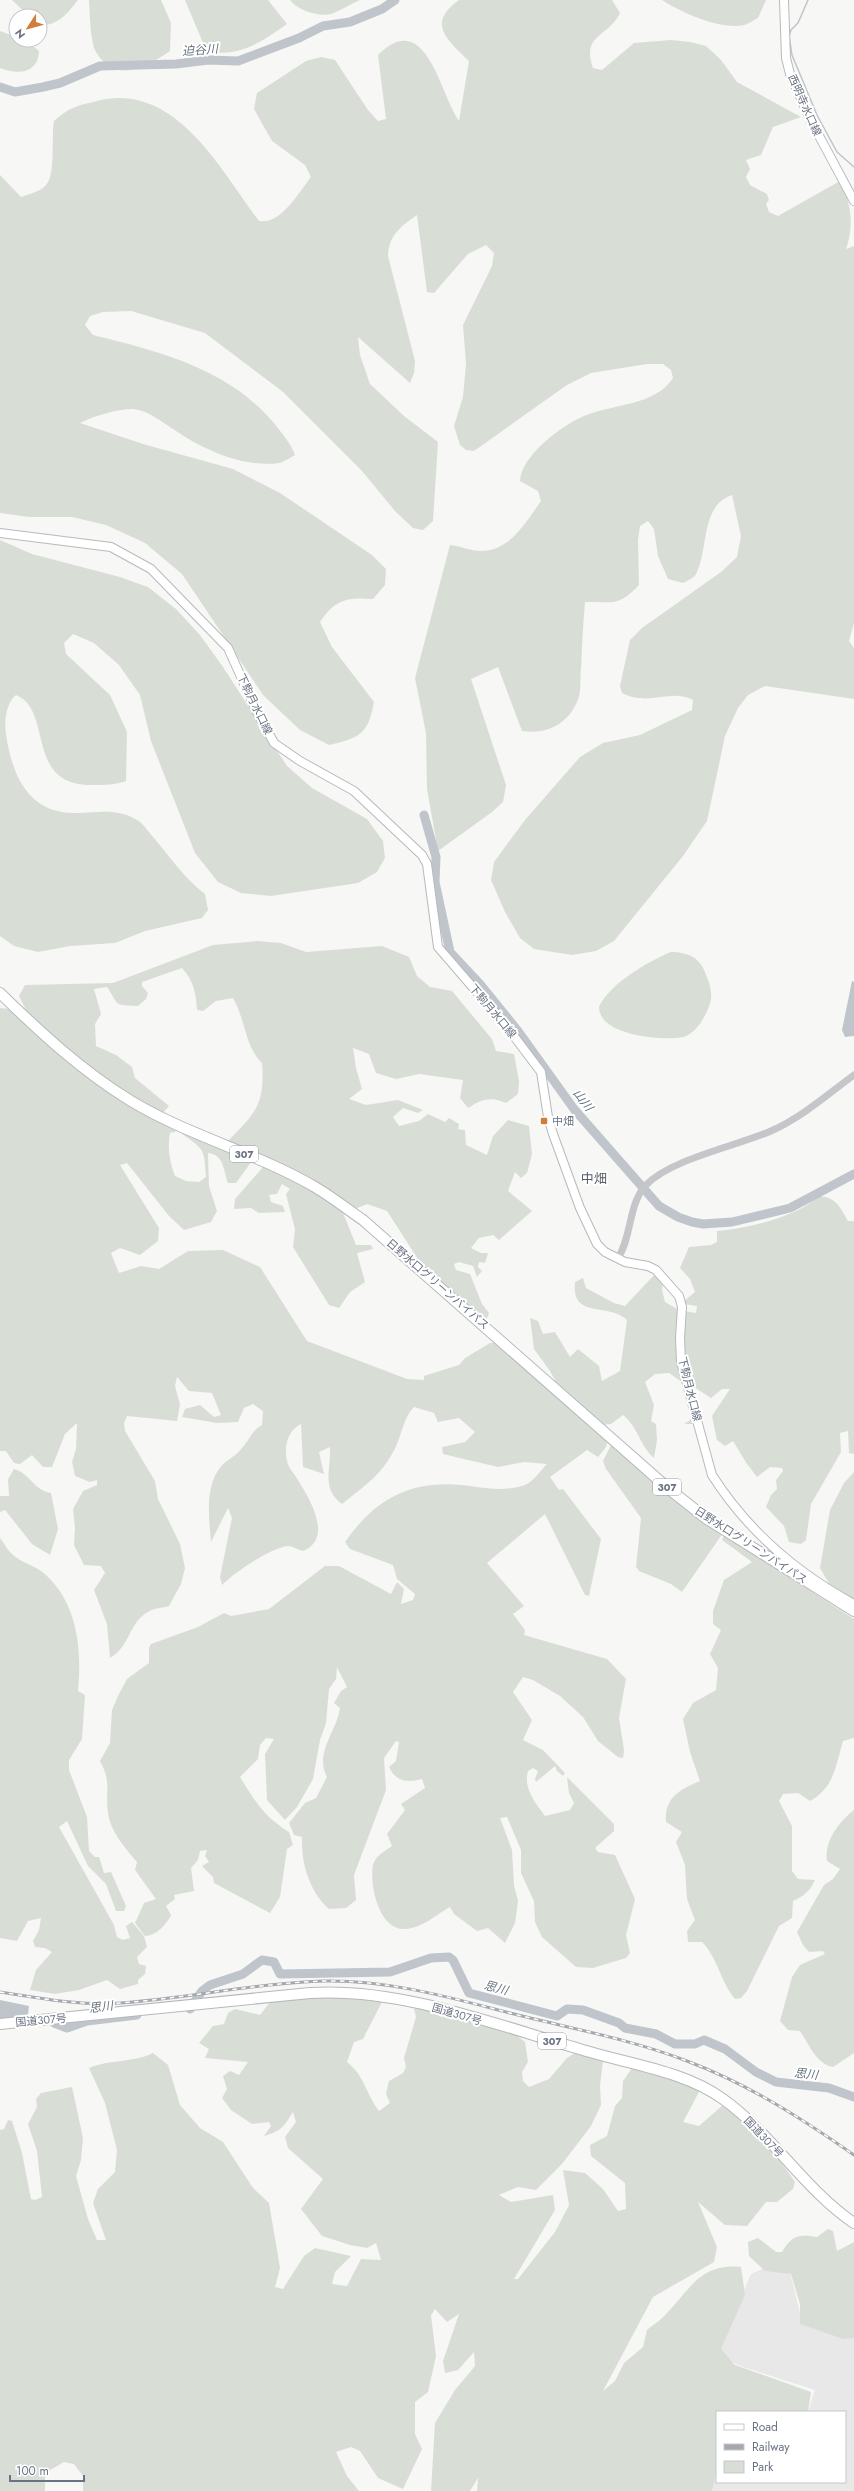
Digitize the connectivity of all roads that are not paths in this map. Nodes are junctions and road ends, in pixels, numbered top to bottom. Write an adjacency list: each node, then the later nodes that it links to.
1 (784, 0): 2 (main road, 西明寺水口線)
2 (854, 201)
3 (0, 533): 6 (main road, 下駒月水口線)
4 (0, 993): 8 (highway, 日野水口グリーンバイパス / 307)
5 (854, 1075): 6 (street)
6 (618, 1258): 7 (main road, 下駒月水口線)
7 (854, 1604)
8 (854, 1611)
9 (0, 2024): 10 (highway, 国道307号 / 307)
10 (854, 2224)

